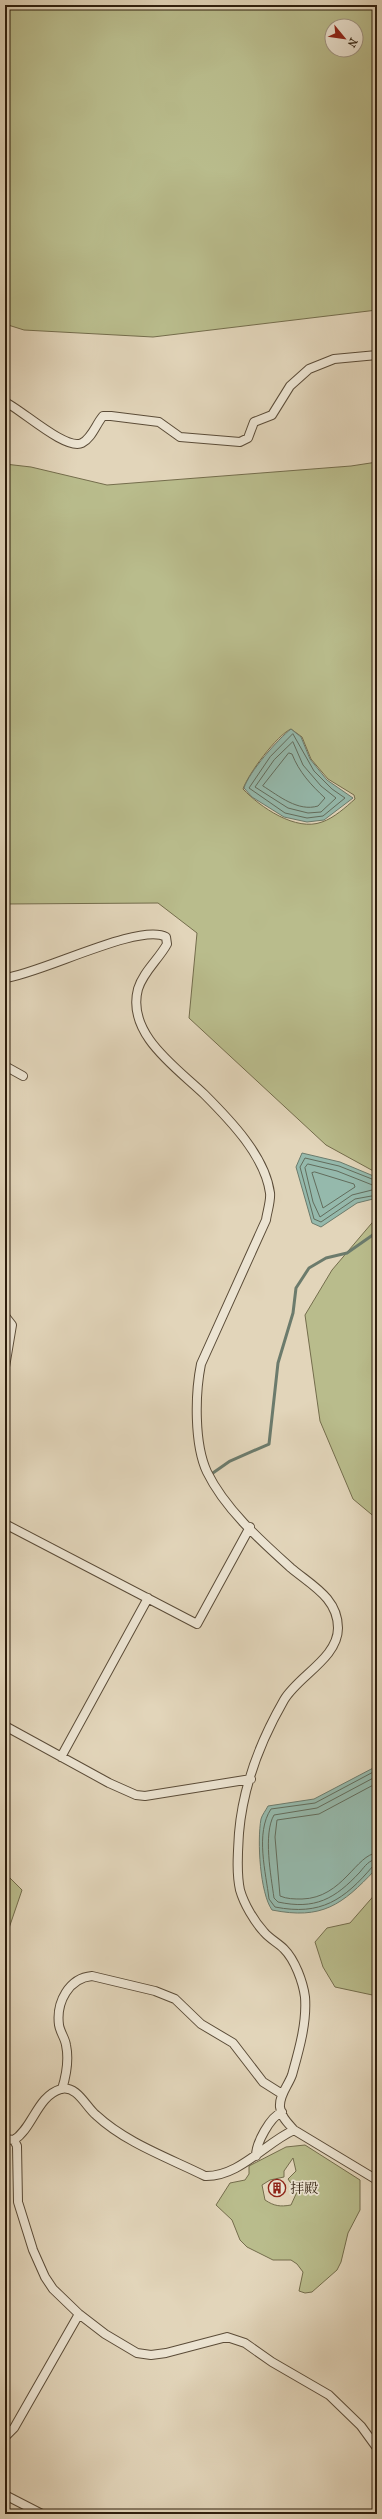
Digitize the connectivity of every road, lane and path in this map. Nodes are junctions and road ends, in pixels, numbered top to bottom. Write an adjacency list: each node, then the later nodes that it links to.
1 (377, 355): 2 (street)
2 (5, 402)
3 (5, 978): 9 (street)
4 (5, 1066): 5 (street)
5 (24, 1076)
6 (5, 1316): 7 (street)
7 (5, 1367)
8 (5, 1524): 10 (street)
9 (250, 1527): 10 (street); 13 (street)
10 (148, 1598): 12 (street)
11 (5, 1726): 12 (street)
12 (61, 1757): 13 (street)
13 (251, 1779): 15 (street)
14 (62, 2089): 15 (street); 19 (street); 20 (street)
15 (282, 2094): 16 (street)
16 (282, 2112): 17 (street); 20 (street)
17 (294, 2130): 20 (street); 21 (street)
18 (5, 2139): 19 (street)
19 (14, 2140): 22 (street)
20 (256, 2156)
21 (377, 2180)
22 (79, 2314): 23 (street); 24 (street)
23 (5, 2437)
24 (377, 2448)
25 (5, 2495): 26 (street)
26 (42, 2514)

